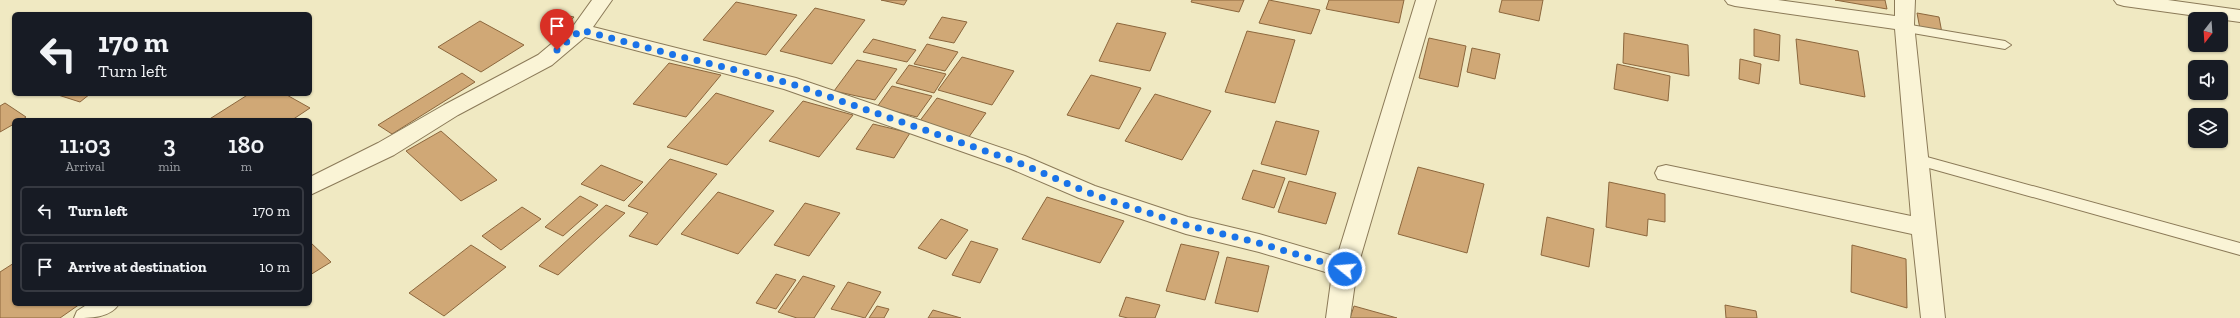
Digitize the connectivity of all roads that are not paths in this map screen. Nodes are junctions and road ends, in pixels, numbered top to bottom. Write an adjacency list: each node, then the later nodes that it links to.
1 (602, 0): 8 (street)
2 (1426, 0): 15 (street)
3 (1735, 0): 7 (street)
4 (1905, 0): 7 (street)
5 (2124, 0): 6 (street)
6 (2240, 16)
7 (1904, 26): 9 (lane); 10 (street)
8 (581, 30): 12 (street); 15 (street)
9 (2005, 45)
10 (1916, 159): 13 (street); 14 (lane)
11 (1666, 173): 13 (street)
12 (312, 186)
13 (1922, 227): 19 (street)
14 (2240, 249)
15 (1345, 269): 18 (street)
16 (104, 306): 17 (street)
17 (86, 318)
18 (1338, 318)
19 (1933, 318)

